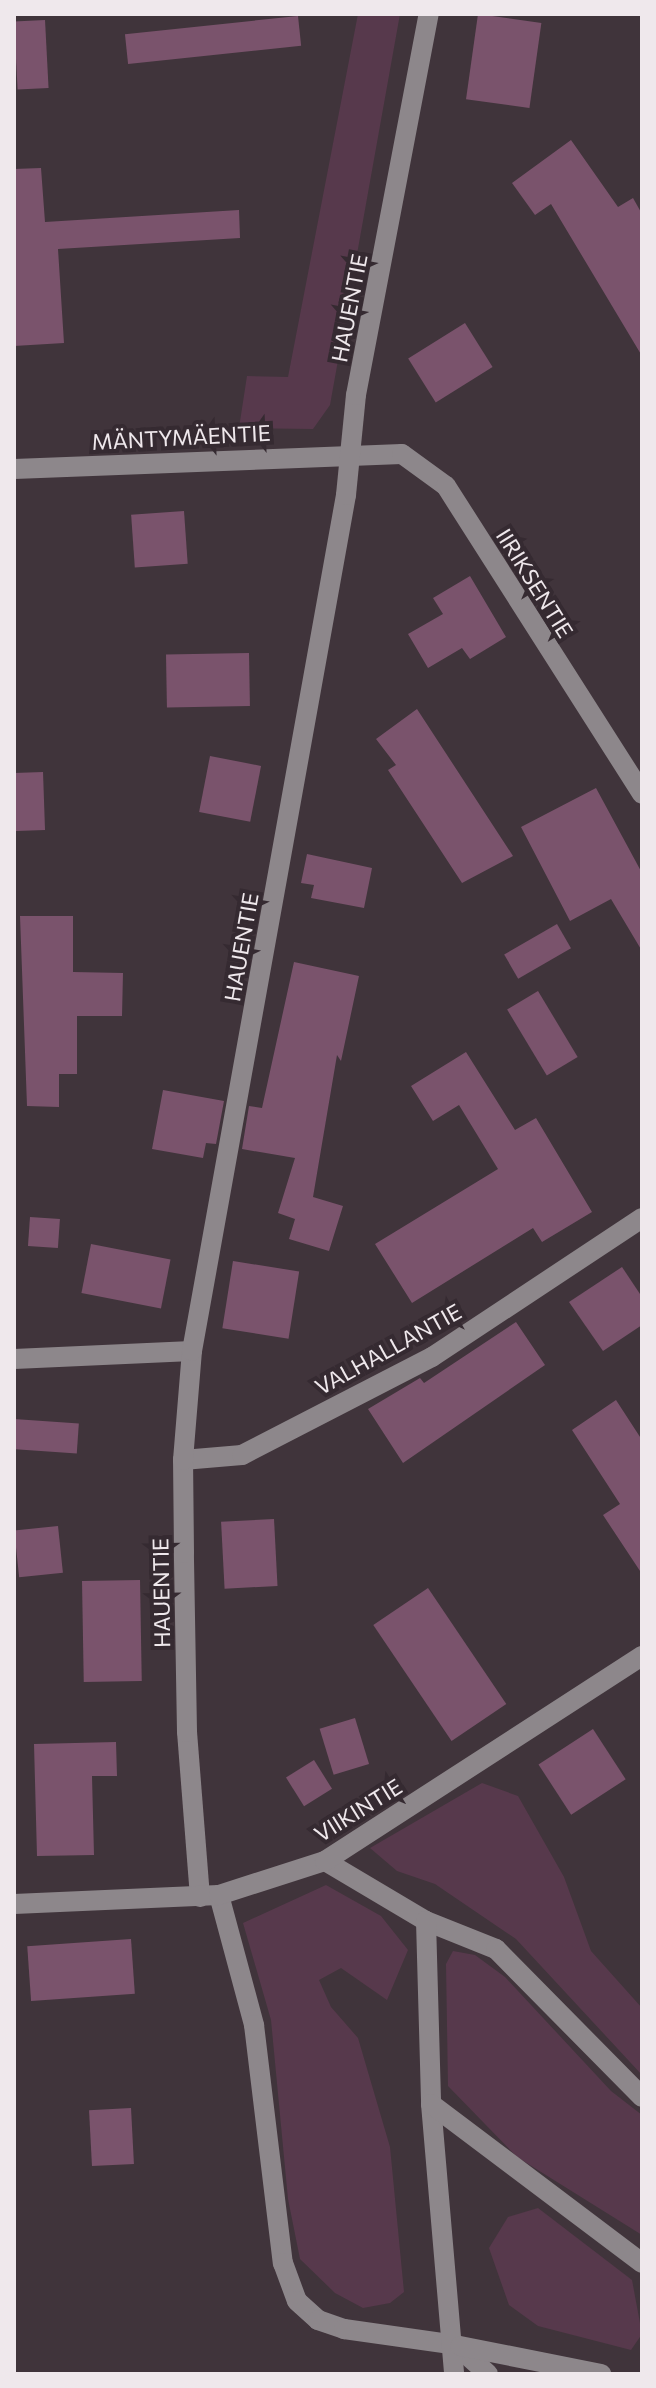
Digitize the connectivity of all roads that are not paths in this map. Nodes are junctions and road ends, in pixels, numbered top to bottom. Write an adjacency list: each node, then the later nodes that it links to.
1 (429, 14): 2 (street, HAUENTIE)
2 (350, 454): 3 (street, MÄNTYMÄENTIE); 4 (street, IIRIKSENTIE); 6 (street, HAUENTIE)
3 (14, 469)
4 (642, 794)
5 (642, 1218): 8 (street, VALHALLANTIE)
6 (192, 1351): 7 (street); 8 (street, HAUENTIE)
7 (14, 1359)
8 (183, 1460): 11 (street, HAUENTIE)
9 (642, 1656): 10 (street, VIIKINTIE)
10 (325, 1861): 11 (street, VIIKINTIE); 13 (street)
11 (210, 1896): 12 (street, VIIKINTIE); 17 (street, HAUENTIE)
12 (14, 1904)
13 (426, 1921): 14 (street); 15 (street)
14 (642, 2097)
15 (431, 2104): 16 (street); 17 (street)
16 (642, 2263)
17 (456, 2345): 18 (street); 19 (street); 20 (street, HAUENTIE)
18 (454, 2374)
19 (488, 2374)
20 (601, 2374)

